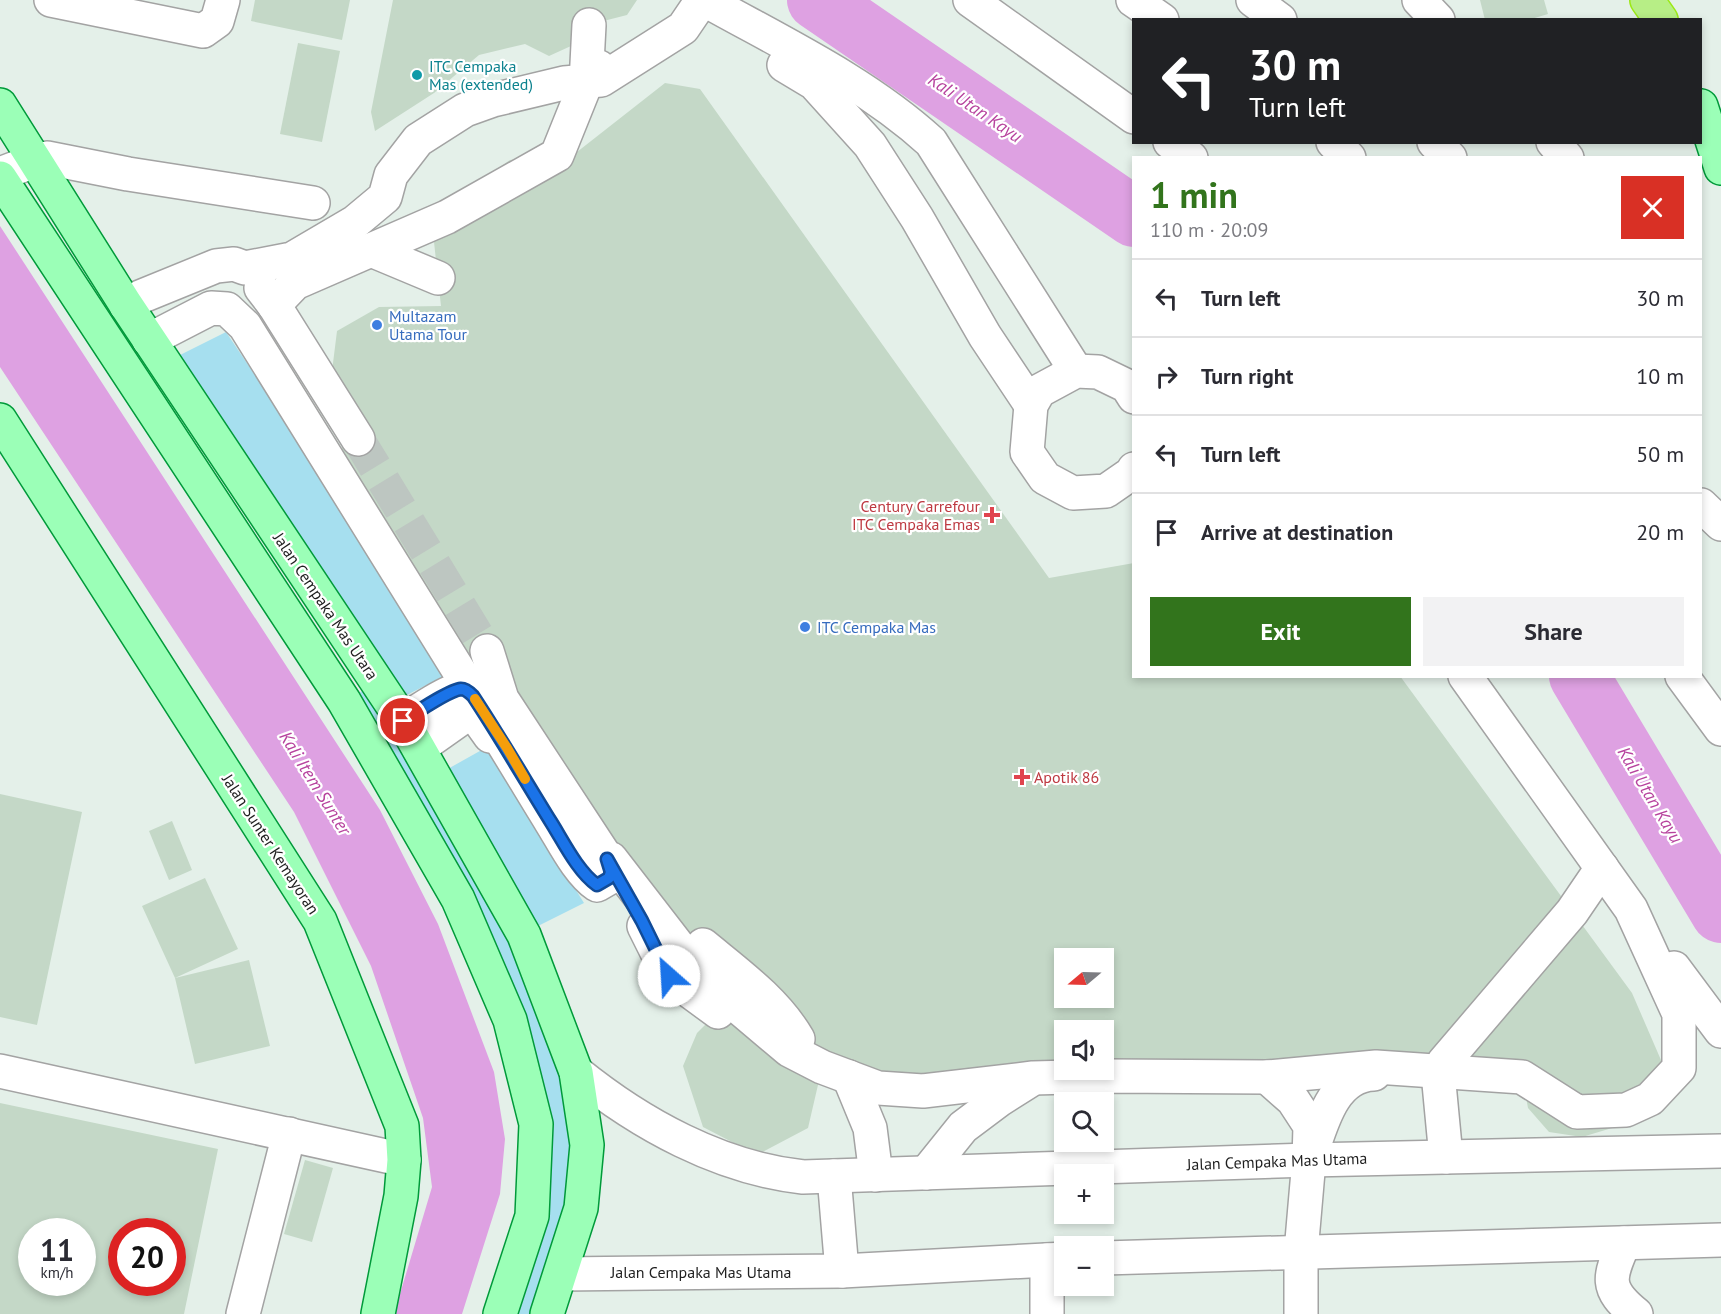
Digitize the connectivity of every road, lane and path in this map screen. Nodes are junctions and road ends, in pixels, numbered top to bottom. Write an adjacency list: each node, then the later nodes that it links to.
1 (51, 0): 2 (street)
2 (223, 0)
3 (969, 0): 20 (street)
4 (1133, 0): 10 (street)
5 (1253, 0): 11 (street)
6 (1419, 0): 12 (street)
7 (1647, 0): 13 (highway)
8 (1668, 0): 14 (main road)
9 (699, 6): 16 (street); 17 (street)
10 (1159, 18)
11 (1277, 18)
12 (1436, 18)
13 (1660, 18)
14 (1673, 18)
15 (589, 25): 17 (street)
16 (819, 75): 39 (street); 41 (street)
17 (586, 82): 30 (street); 32 (street)
18 (0, 105): 27 (main road, Jalan Cempaka Mas Utara)
19 (1702, 109): 28 (main road)
20 (1132, 116)
21 (1173, 144): 24 (street)
22 (1436, 144): 25 (street)
23 (1555, 144): 26 (street)
24 (1188, 156)
25 (1448, 156)
26 (1565, 156)
27 (34, 161): 29 (street); 31 (street); 36 (main road, Jalan Cempaka Mas Utara)
28 (1721, 168)
29 (0, 176): 82 (main road)
30 (385, 196): 32 (street); 34 (street)
31 (313, 202)
32 (417, 231): 33 (street)
33 (371, 250): 35 (street); 37 (street)
34 (245, 268): 36 (street); 37 (street)
35 (438, 278)
36 (126, 305): 38 (main road, Jalan Cempaka Mas Utara)
37 (274, 305): 43 (street)
38 (149, 340): 43 (street); 52 (main road, Jalan Cempaka Mas Utara)
39 (1076, 371): 40 (street); 41 (street)
40 (1127, 379)
41 (1030, 405): 44 (street)
42 (0, 421): 67 (main road, Jalan Sunter Kemayoran)
43 (322, 451): 50 (street)
44 (1132, 473)
45 (1702, 506): 46 (street)
46 (1721, 524)
47 (487, 651): 50 (street)
48 (1466, 678): 54 (street)
49 (1683, 678): 51 (street)
50 (502, 699): 53 (street)
51 (1721, 729)
52 (411, 734): 53 (street); 59 (main road, Jalan Cempaka Mas Utara)
53 (607, 859): 56 (street); 61 (street)
54 (1602, 868): 55 (street); 60 (street)
55 (1631, 909): 57 (street); 60 (street)
56 (718, 1012)
57 (1721, 1031)
58 (0, 1071): 64 (street)
59 (576, 1072): 71 (street, Jalan Cempaka Mas Utama); 79 (main road, Jalan Cempaka Mas Utara)
60 (1438, 1072): 62 (street); 66 (street); 68 (street)
61 (849, 1077): 63 (street); 70 (street)
62 (1267, 1077): 63 (street); 68 (street)
63 (1033, 1078): 69 (street)
64 (289, 1134): 67 (street); 80 (street)
65 (1721, 1152): 66 (street, Jalan Cempaka Mas Utama)
66 (1446, 1157): 68 (street, Jalan Cempaka Mas Utama)
67 (404, 1160): 81 (main road, Jalan Sunter Kemayoran)
68 (1309, 1160): 69 (street, Jalan Cempaka Mas Utama); 74 (street)
69 (926, 1173): 70 (street, Jalan Cempaka Mas Utama)
70 (876, 1175): 71 (street, Jalan Cempaka Mas Utama)
71 (834, 1176): 77 (street)
72 (1721, 1240): 73 (street)
73 (1624, 1243): 74 (street); 86 (street)
74 (1301, 1252): 75 (street); 85 (street)
75 (1114, 1258)
76 (1054, 1260): 77 (street, Jalan Cempaka Mas Utama)
77 (842, 1271): 79 (street, Jalan Cempaka Mas Utama)
78 (1054, 1272): 84 (street)
79 (561, 1274): 83 (main road, Jalan Cempaka Mas Utara)
80 (243, 1314)
81 (378, 1314)
82 (500, 1314)
83 (548, 1314)
84 (1047, 1314)
85 (1301, 1314)
86 (1636, 1314)

